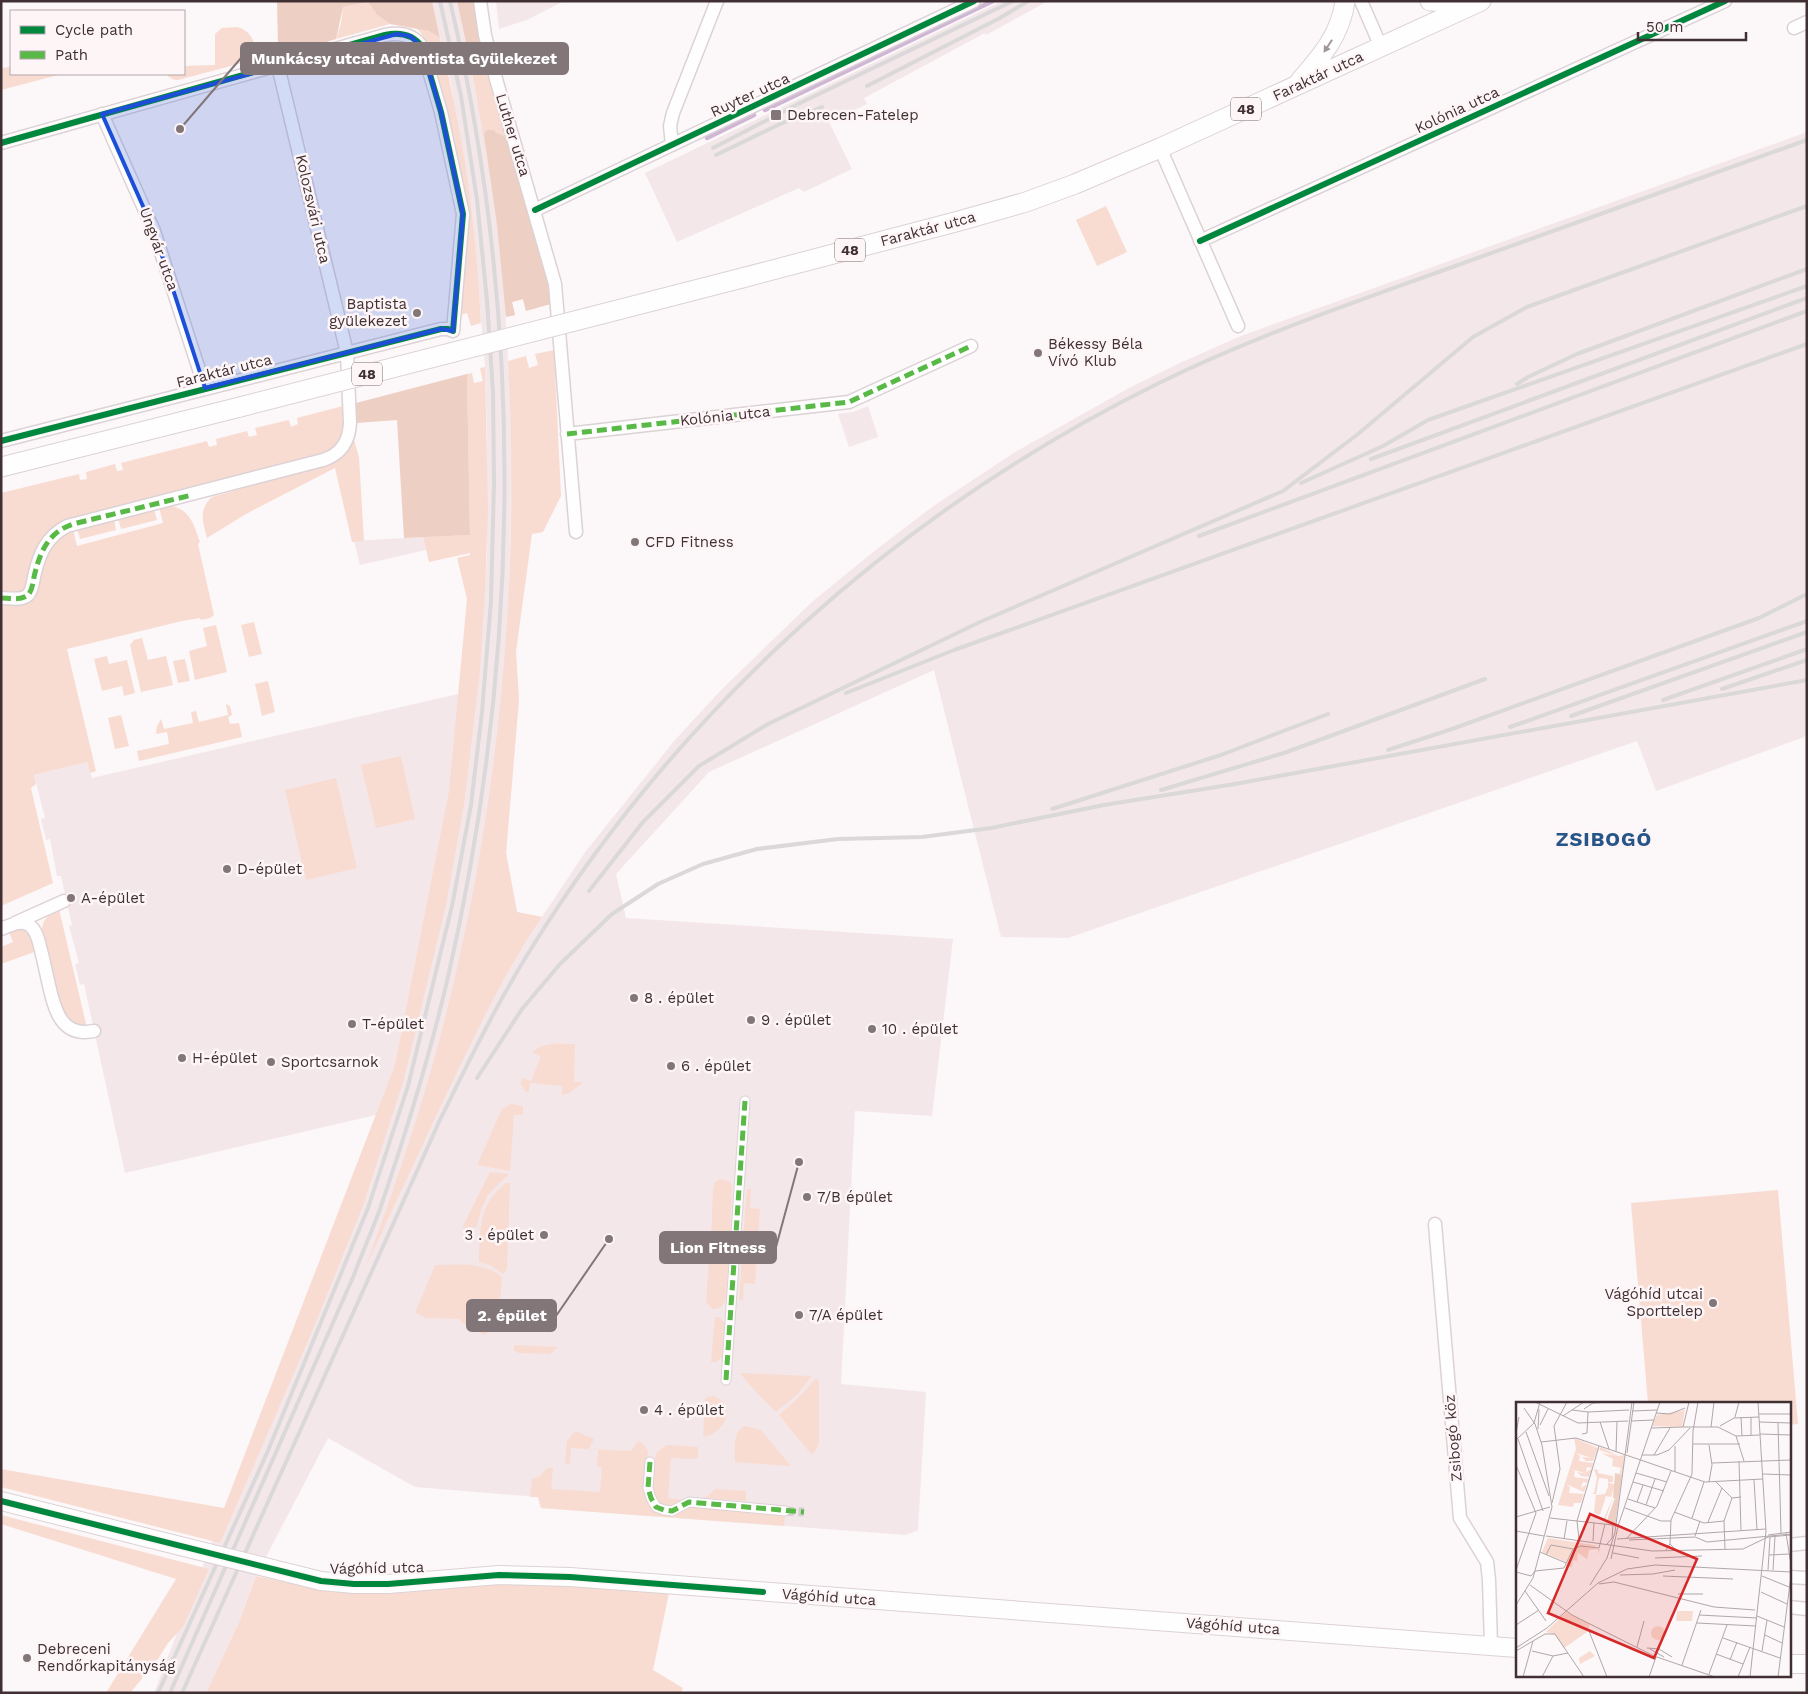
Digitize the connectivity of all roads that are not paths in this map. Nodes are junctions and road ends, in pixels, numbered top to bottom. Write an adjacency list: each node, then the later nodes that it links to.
1 (480, 1): 18 (street, Luther utca)
2 (716, 1): 16 (street)
3 (974, 1): 16 (street, Ruyter utca)
4 (1345, 1): 13 (main road, one-way to 13)
5 (1361, 1): 11 (street)
6 (1430, 1): 8 (main road)
7 (1725, 1): 19 (street, Kolónia utca)
8 (1479, 2): 11 (main road, Faraktár utca / 48)
9 (1807, 22): 10 (street)
10 (1794, 28)
11 (1381, 47): 13 (main road, Faraktár utca / 48)
12 (278, 66): 14 (street); 22 (street, Kolozsvári utca); 22 (street, Faraktár utca)
13 (1295, 86): 17 (main road, Faraktár utca / 48)
14 (102, 114): 15 (street); 23 (street, Ungvár utca)
15 (1, 143)
16 (672, 145): 18 (street, Ruyter utca)
17 (1160, 148): 19 (street); 26 (main road, Faraktár utca / 48, bridge)
18 (535, 210): 24 (street, Luther utca)
19 (1200, 240): 20 (street)
20 (1238, 326)
21 (971, 346): 24 (street, Kolónia utca)
22 (347, 353): 23 (street, Faraktár utca); 28 (street)
23 (205, 388): 25 (street, Faraktár utca)
24 (567, 434): 27 (street)
25 (1, 441)
26 (1, 467)
27 (576, 532)
28 (1, 598)
29 (64, 901): 30 (street)
30 (15, 922): 31 (street); 32 (street)
31 (1, 929)
32 (94, 1031)
33 (745, 1101): 35 (street)
34 (1435, 1224): 45 (street, Zsibogó köz)
35 (726, 1380)
36 (650, 1462): 38 (street)
37 (1, 1501): 45 (main road, Vágóhíd utca, bridge)
38 (786, 1511)
39 (1807, 1543): 40 (street)
40 (1790, 1545)
41 (1790, 1577): 42 (street)
42 (1807, 1578)
43 (1790, 1607): 44 (street)
44 (1807, 1608)
45 (1491, 1646): 46 (main road, Vágóhíd utca)
46 (1516, 1648)
47 (1790, 1664): 48 (main road)
48 (1807, 1664)

